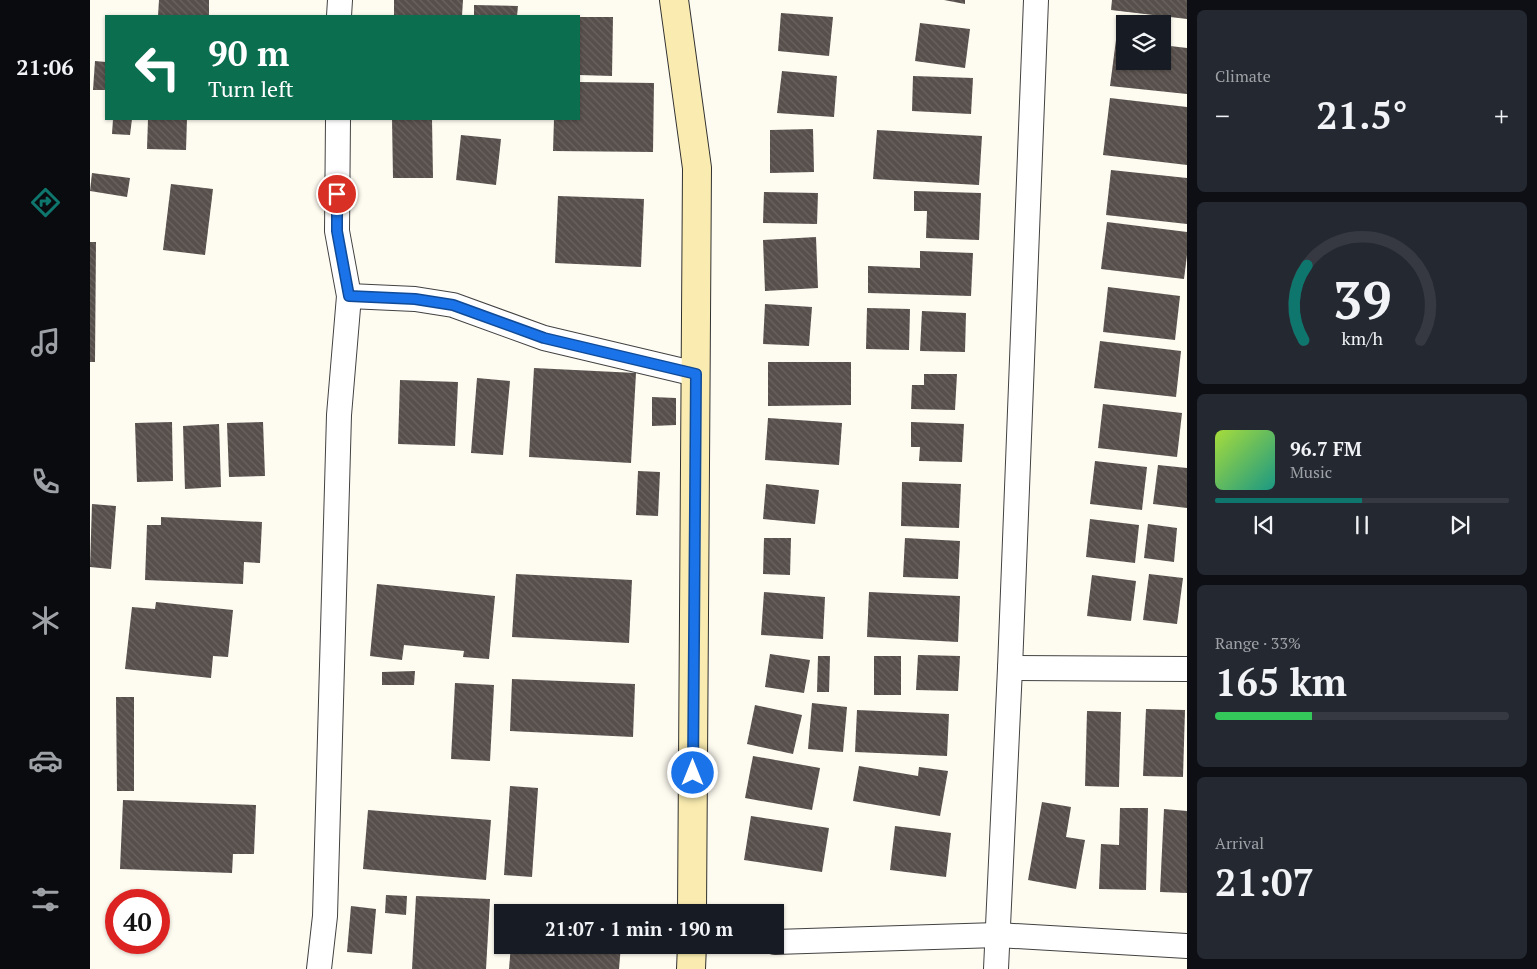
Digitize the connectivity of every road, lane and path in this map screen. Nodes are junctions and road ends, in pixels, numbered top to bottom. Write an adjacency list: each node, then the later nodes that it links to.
1 (340, 0): 4 (street)
2 (674, 0): 7 (street)
3 (1036, 0): 8 (street)
4 (339, 15)
5 (338, 120): 6 (street)
6 (349, 296): 7 (street); 15 (street)
7 (696, 374): 10 (street)
8 (1010, 668): 9 (street); 11 (street)
9 (1187, 669)
10 (692, 904)
11 (997, 935): 12 (street); 13 (street); 17 (street)
12 (784, 942)
13 (1187, 946)
14 (692, 954): 16 (street)
15 (319, 969)
16 (691, 969)
17 (996, 969)

